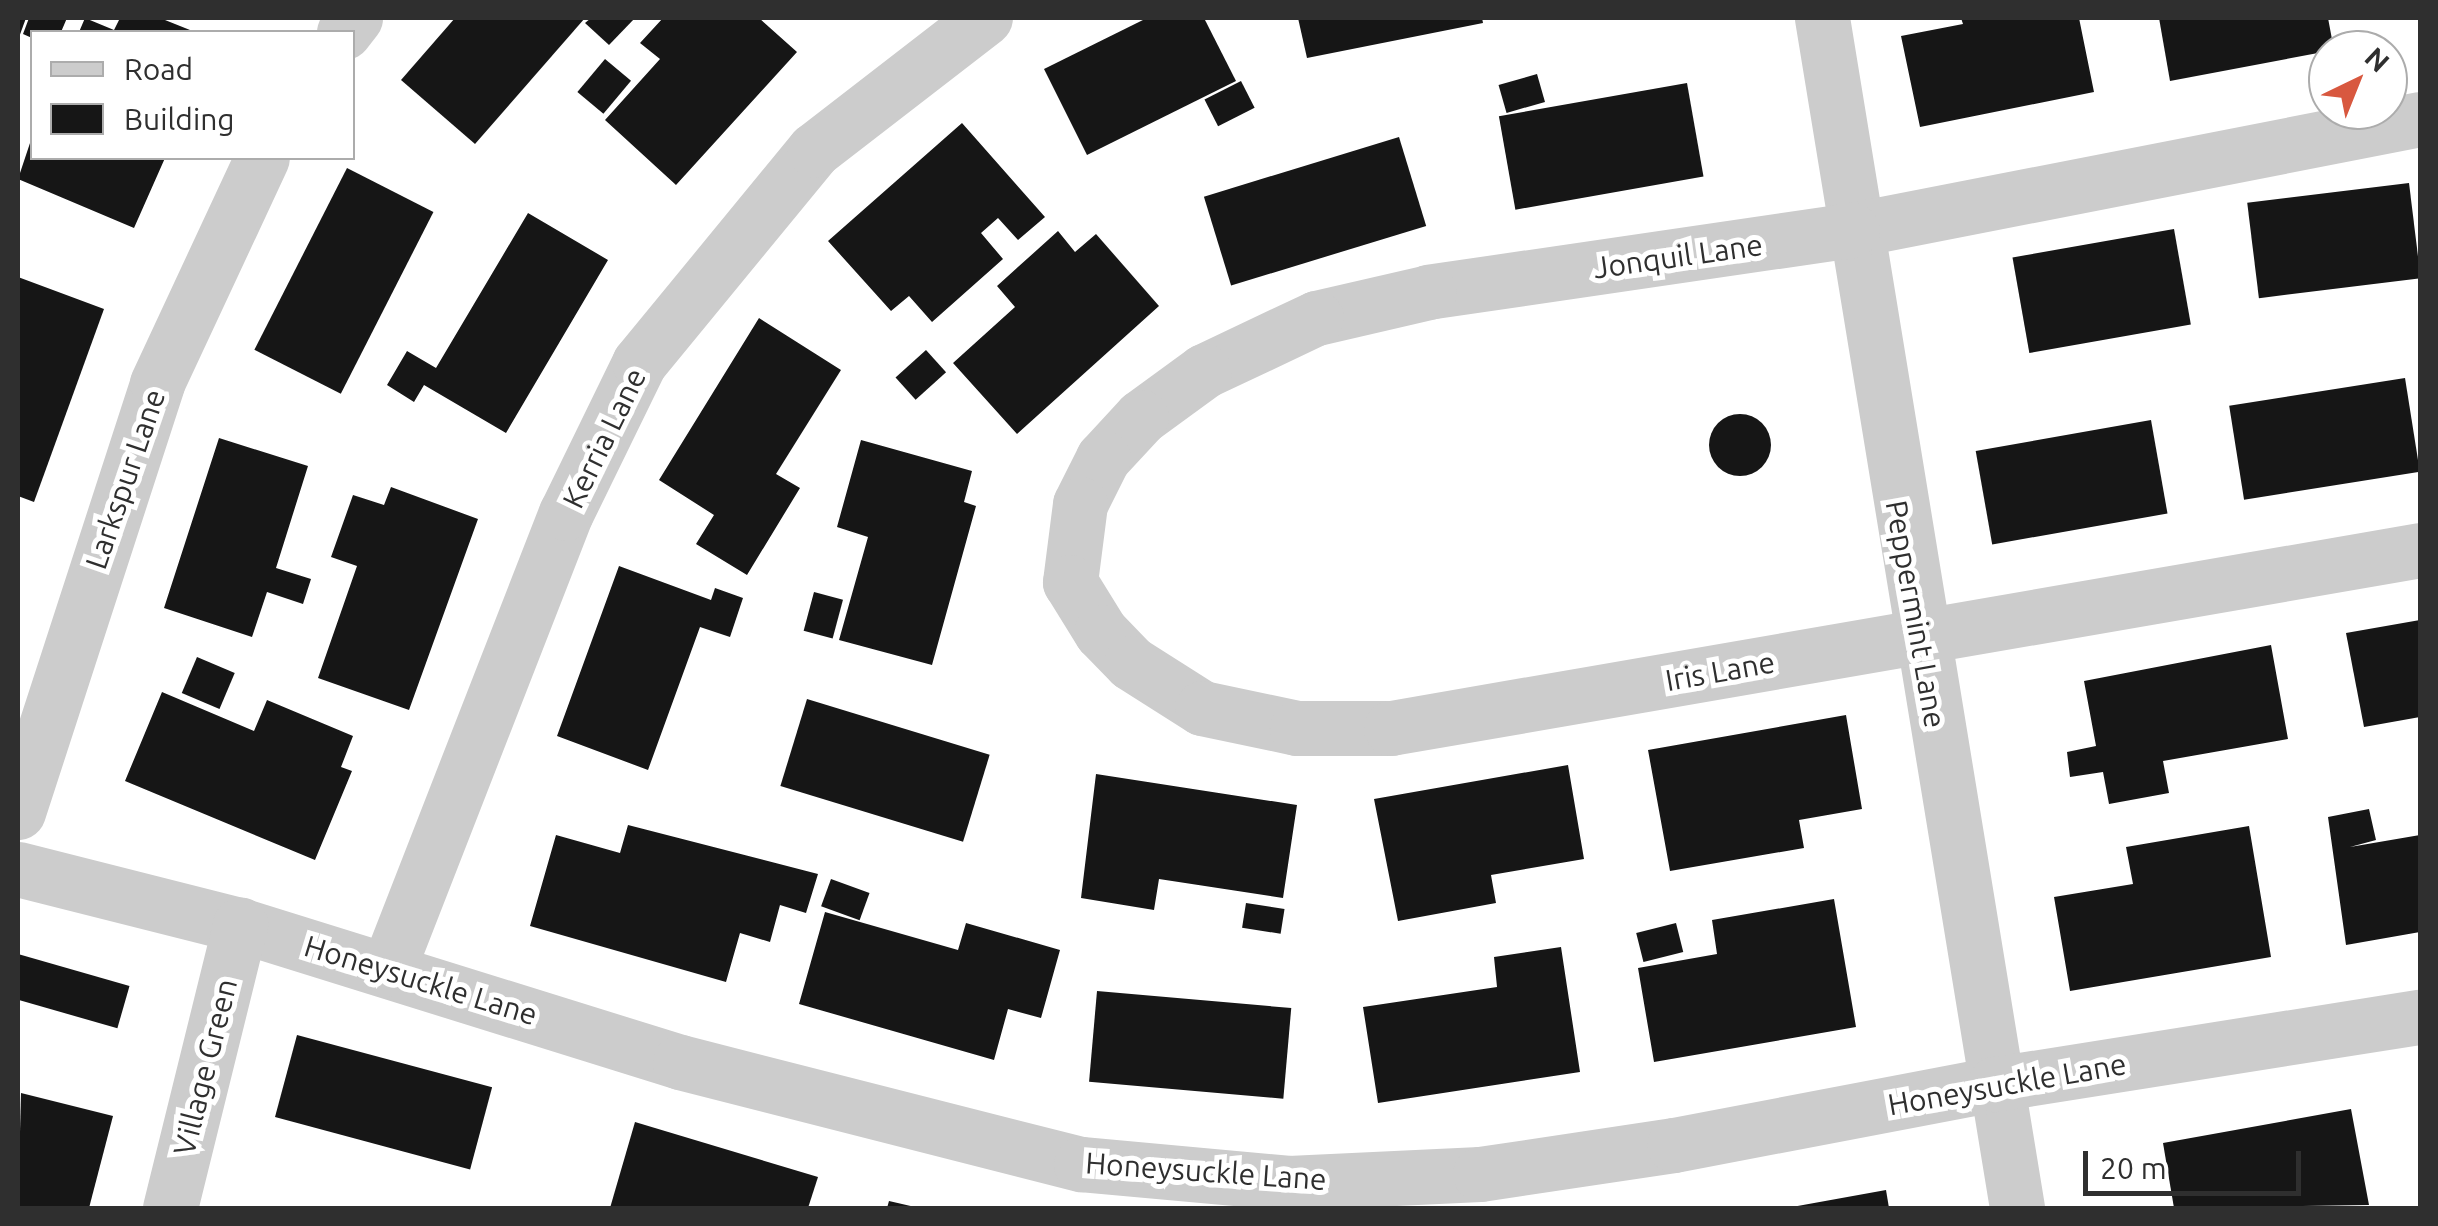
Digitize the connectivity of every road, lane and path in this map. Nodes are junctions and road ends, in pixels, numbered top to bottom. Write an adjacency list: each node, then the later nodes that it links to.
1 (984, 18): 12 (street, Kerria Lane)
2 (1822, 18): 5 (street, Peppermint Lane)
3 (2420, 119): 5 (street, Jonquil Lane)
4 (261, 160): 9 (street, Larkspur Lane)
5 (1852, 230): 7 (street, Jonquil Lane); 8 (street, Peppermint Lane)
6 (2420, 550): 8 (street, Iris Lane)
7 (1070, 582): 8 (street, Iris Lane)
8 (1920, 636): 14 (street, Peppermint Lane)
9 (18, 812)
10 (18, 869): 11 (street, Honeysuckle Lane)
11 (240, 925): 12 (street, Honeysuckle Lane); 15 (street, Village Green)
12 (388, 969): 14 (street, Honeysuckle Lane)
13 (2420, 1017): 14 (street, Honeysuckle Lane)
14 (1995, 1084): 16 (street, Peppermint Lane)
15 (170, 1208)
16 (2017, 1208)

